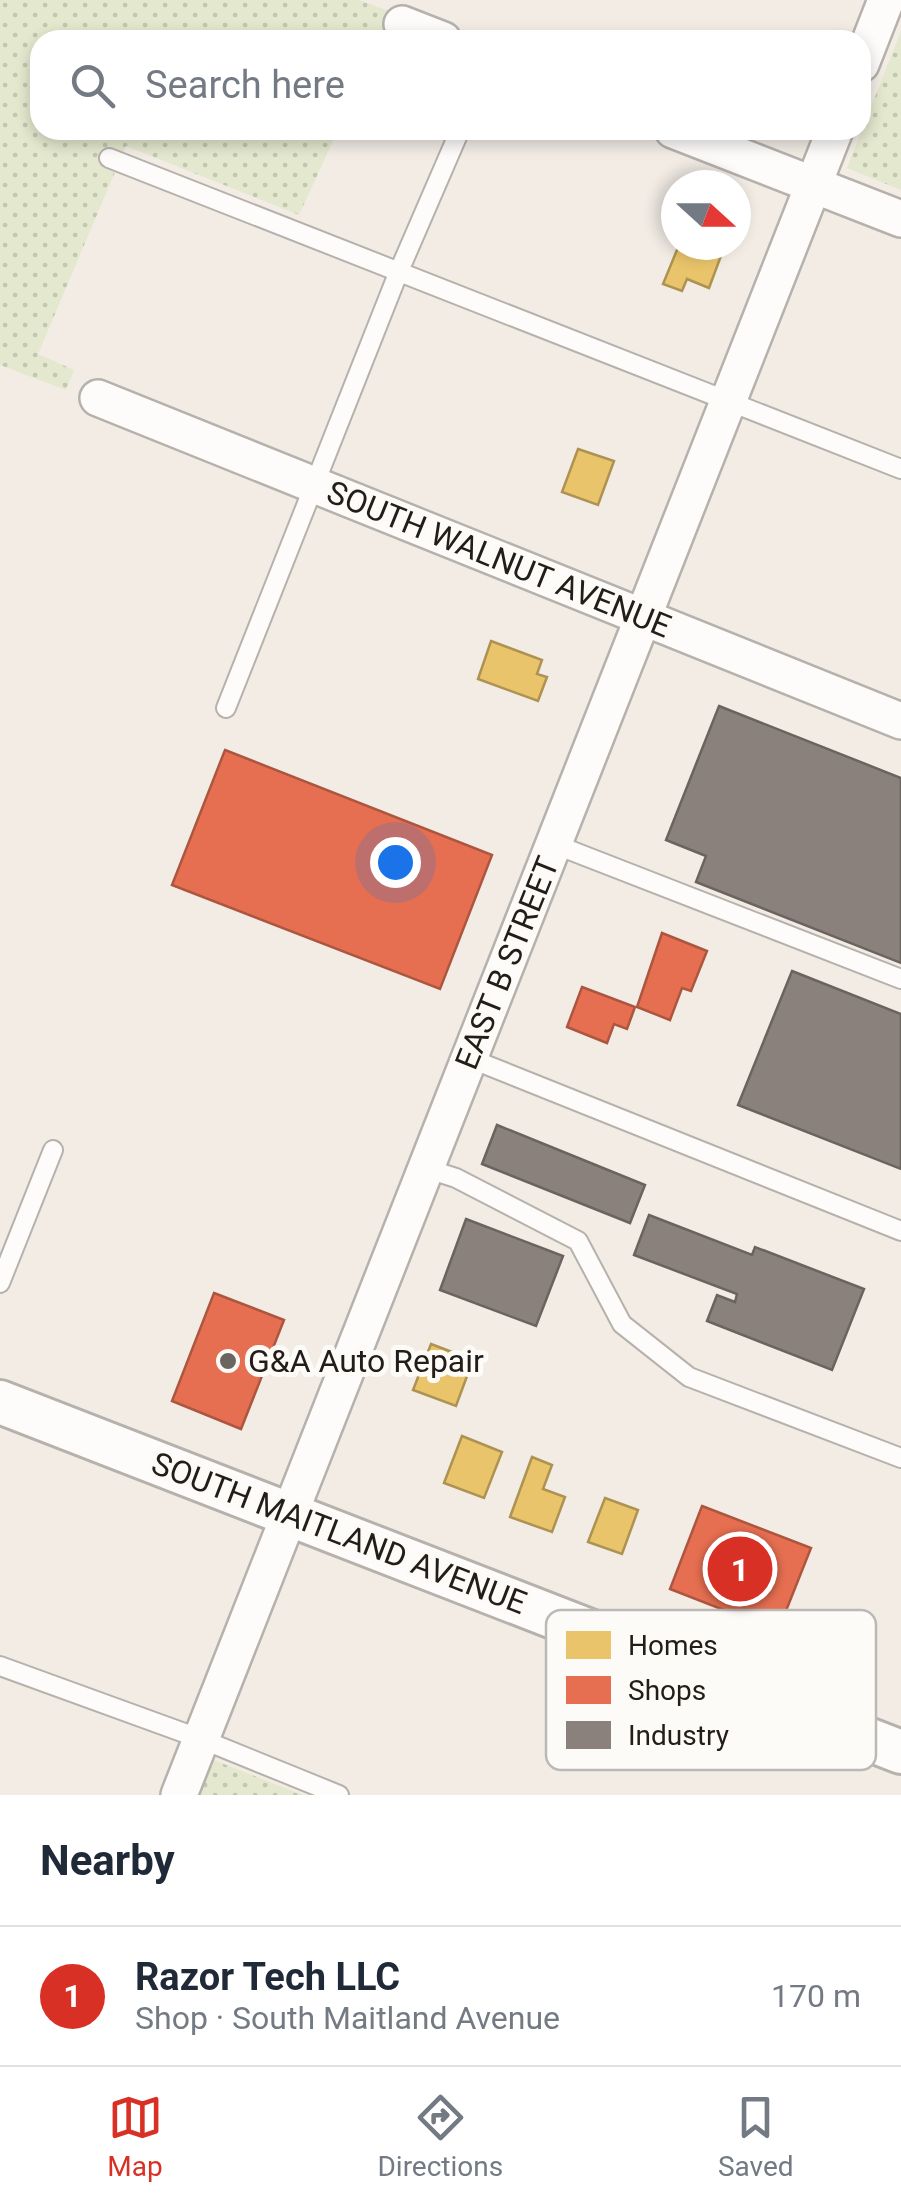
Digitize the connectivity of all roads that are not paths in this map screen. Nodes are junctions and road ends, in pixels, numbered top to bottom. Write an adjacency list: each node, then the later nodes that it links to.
1 (886, 0): 4 (street)
2 (402, 24): 3 (street)
3 (417, 30)
4 (871, 38)
5 (456, 140): 11 (lane)
6 (698, 140): 9 (street)
7 (831, 140): 9 (street, EAST B STREET)
8 (108, 158): 11 (lane)
9 (813, 185): 10 (street); 13 (street, EAST B STREET)
10 (901, 219)
11 (399, 271): 13 (lane); 15 (lane)
12 (98, 398): 15 (street, SOUTH WALNUT AVENUE)
13 (728, 400): 14 (lane); 16 (street, EAST B STREET)
14 (901, 469)
15 (314, 485): 16 (street, SOUTH WALNUT AVENUE); 17 (lane)
16 (643, 617): 18 (street, SOUTH WALNUT AVENUE); 19 (street, EAST B STREET)
17 (226, 708)
18 (901, 721)
19 (554, 844): 20 (lane); 21 (street, EAST B STREET)
20 (901, 979)
21 (469, 1058): 23 (street, EAST B STREET); 24 (lane)
22 (53, 1150): 25 (lane)
23 (425, 1168): 27 (lane); 28 (street, EAST B STREET)
24 (901, 1231)
25 (0, 1283)
26 (0, 1402): 28 (street, SOUTH MAITLAND AVENUE)
27 (901, 1458)
28 (290, 1513): 29 (street, SOUTH MAITLAND AVENUE); 31 (street, EAST B STREET)
29 (546, 1613)
30 (0, 1666): 31 (lane)
31 (200, 1739): 34 (street, EAST B STREET); 35 (lane)
32 (876, 1742): 33 (street, SOUTH MAITLAND AVENUE)
33 (901, 1752)
34 (179, 1795)
35 (340, 1795)

